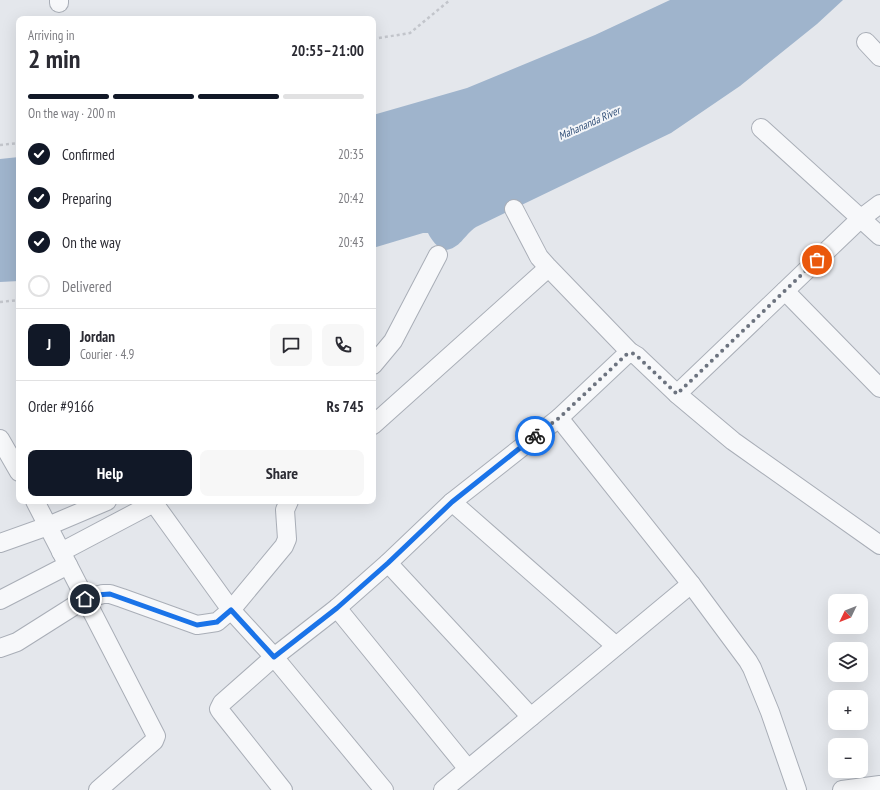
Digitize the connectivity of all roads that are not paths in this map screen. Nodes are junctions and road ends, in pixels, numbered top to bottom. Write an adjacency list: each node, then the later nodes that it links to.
1 (866, 42): 2 (street)
2 (880, 57)
3 (761, 128): 6 (street)
4 (880, 204): 6 (street)
5 (514, 209): 9 (street)
6 (860, 219): 7 (street); 10 (street)
7 (880, 236)
8 (438, 254): 12 (street)
9 (548, 268): 11 (street); 16 (street)
10 (785, 291): 13 (street); 14 (street)
11 (631, 353): 14 (street); 15 (street)
12 (376, 361)
13 (880, 388)
14 (677, 394): 25 (street)
15 (559, 418): 19 (street); 28 (street)
16 (376, 422)
17 (0, 439): 18 (street)
18 (16, 467)
19 (452, 502): 27 (street); 33 (street)
20 (37, 504): 23 (street)
21 (100, 504): 23 (street)
22 (288, 504): 32 (street)
23 (48, 526): 24 (street); 26 (street)
24 (0, 543)
25 (880, 545)
26 (65, 558): 29 (street); 30 (street); 32 (street)
27 (388, 563): 31 (street); 36 (street)
28 (691, 584): 33 (street); 43 (street)
29 (85, 599): 32 (street); 34 (street); 39 (street)
30 (0, 600)
31 (337, 608): 35 (street); 37 (street)
32 (231, 610): 35 (street)
33 (616, 646): 36 (street)
34 (0, 648)
35 (274, 657): 40 (street); 41 (street)
36 (531, 717): 37 (street)
37 (468, 769): 42 (street)
38 (880, 785): 44 (street)
39 (98, 790)
40 (283, 790)
41 (384, 790)
42 (443, 790)
43 (797, 790)
44 (849, 790)

